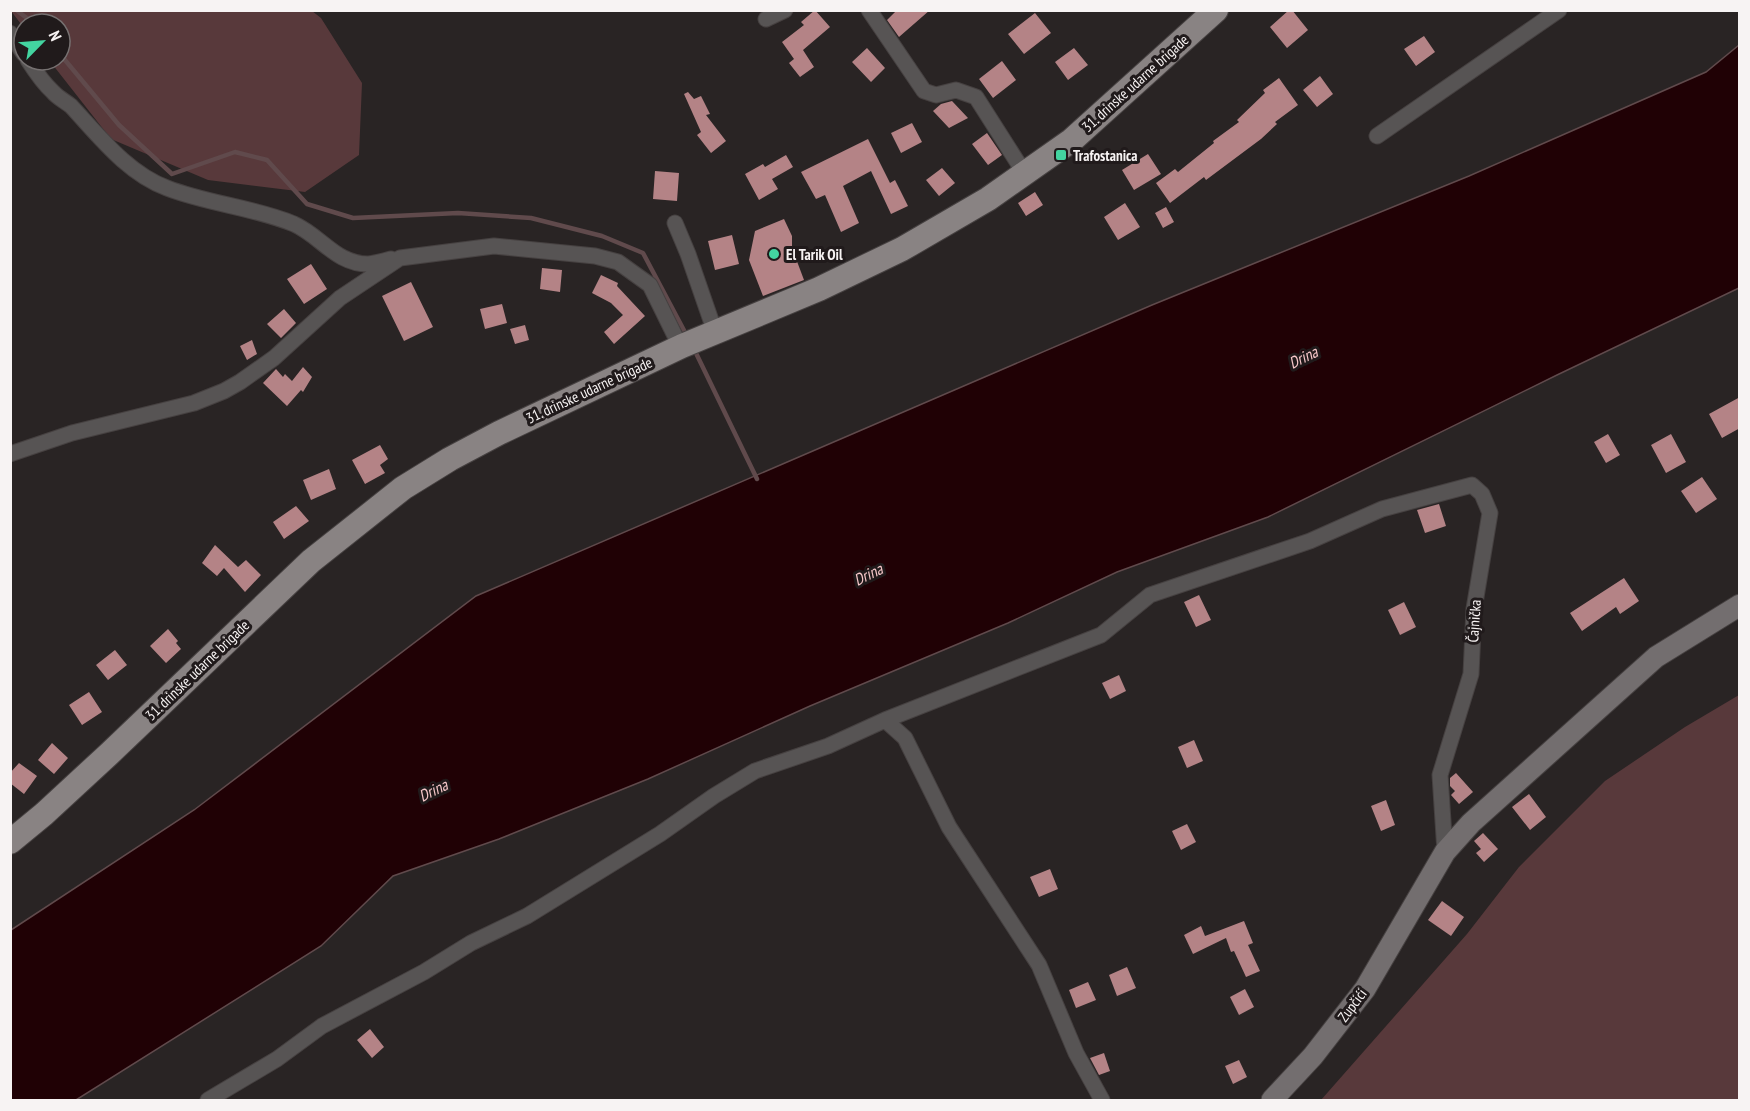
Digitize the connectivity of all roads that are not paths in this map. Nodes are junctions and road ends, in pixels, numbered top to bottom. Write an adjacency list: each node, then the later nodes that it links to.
1 (785, 10): 5 (street)
2 (869, 10): 8 (street)
3 (1216, 10): 8 (main road, 31. drinske udarne brigade)
4 (1558, 10): 7 (street)
5 (766, 20)
6 (37, 72): 10 (street)
7 (1377, 135)
8 (1025, 174): 11 (main road, 31. drinske udarne brigade)
9 (675, 223): 11 (street)
10 (400, 258): 11 (street); 12 (street)
11 (693, 341): 15 (main road, 31. drinske udarne brigade)
12 (10, 454)
13 (1740, 605): 16 (main road)
14 (885, 720): 16 (street, Čajnička); 17 (street); 18 (street)
15 (10, 842)
16 (1445, 852): 19 (main road, Zupčići)
17 (208, 1101)
18 (1102, 1101)
19 (1272, 1101)

